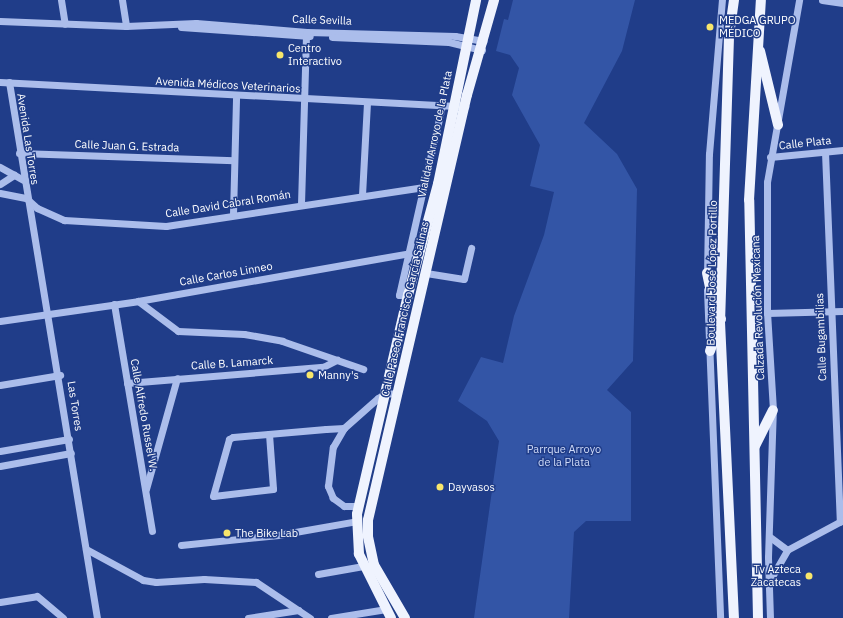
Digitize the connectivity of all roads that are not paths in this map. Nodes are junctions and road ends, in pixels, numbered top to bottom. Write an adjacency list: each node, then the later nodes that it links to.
1 (61, 0): 12 (street)
2 (122, 0): 13 (street)
3 (476, 0): 16 (main road, Vialidad Arroyo de la Plata)
4 (494, 0): 17 (main road, Calle Paseo Francisco García Salinas)
5 (722, 0): 45 (street)
6 (734, 0): 54 (main road, Boulevard José López Portillo)
7 (761, 0): 14 (main road)
8 (799, 0): 26 (street, Calzada Revolución Mexicana)
9 (822, 0): 10 (street)
10 (843, 3)
11 (0, 22): 12 (street, Calle Sevilla)
12 (65, 24): 13 (street, Calle Sevilla)
13 (126, 26): 15 (street, Calle Sevilla)
14 (756, 31): 26 (main road); 68 (main road)
15 (306, 34): 16 (street, Calle Sevilla); 21 (street)
16 (466, 42): 17 (street, Calle Sevilla); 24 (main road, Vialidad Arroyo de la Plata)
17 (483, 46): 25 (main road, Calle Paseo Francisco García Salinas)
18 (0, 82): 19 (street, Avenida Médicos Veterinarios)
19 (9, 82): 20 (street, Avenida Médicos Veterinarios); 29 (street, Avenida Las Torres)
20 (236, 97): 21 (street, Avenida Médicos Veterinarios); 31 (street)
21 (303, 100): 22 (street, Avenida Médicos Veterinarios); 40 (street)
22 (367, 102): 23 (street, Avenida Médicos Veterinarios); 38 (street)
23 (442, 105): 24 (street, Avenida Médicos Veterinarios); 36 (street)
24 (454, 105): 25 (street, Avenida Médicos Veterinarios); 46 (main road, Vialidad Arroyo de la Plata)
25 (465, 106): 44 (main road, Calle Paseo Francisco García Salinas)
26 (778, 125): 30 (street, Calzada Revolución Mexicana)
27 (843, 150): 28 (street, Calle Plata)
28 (825, 152): 30 (street, Calle Plata); 49 (street, Calle Bugambilias)
29 (19, 154): 31 (street, Calle Juan G. Estrada); 34 (street, Avenida Las Torres)
30 (770, 157): 51 (street, Calzada Revolución Mexicana)
31 (234, 160): 41 (street)
32 (0, 167): 33 (street)
33 (14, 175): 34 (street); 35 (street)
34 (23, 180): 39 (street, Avenida Las Torres)
35 (0, 184)
36 (424, 187): 38 (street, Calle David Cabral Román); 43 (street)
37 (0, 193): 39 (street)
38 (362, 195): 40 (street, Calle David Cabral Román)
39 (26, 198): 41 (street, Calle David Cabral Román); 52 (street, Las Torres)
40 (302, 204): 41 (street, Calle David Cabral Román)
41 (233, 214)
42 (471, 248): 44 (street)
43 (410, 253): 46 (street); 47 (street, Calle Carlos Linneo)
44 (426, 273): 63 (main road, Calle Paseo Francisco García Salinas)
45 (707, 273): 54 (main road); 55 (street)
46 (408, 295): 62 (main road, Vialidad Arroyo de la Plata)
47 (138, 301): 48 (street, Calle Carlos Linneo); 56 (street)
48 (114, 304): 52 (street, Calle Carlos Linneo); 60 (street, Calle Alfredo Russel W.)
49 (831, 311): 50 (street); 51 (street); 74 (street, Calle Bugambilias)
50 (843, 311)
51 (767, 312): 64 (street, Calzada Revolución Mexicana)
52 (46, 314): 53 (street, Calle Carlos Linneo); 58 (street, Las Torres)
53 (0, 321)
54 (721, 321): 55 (main road); 94 (main road, Boulevard José López Portillo)
55 (710, 351): 93 (street)
56 (337, 360): 57 (street); 59 (street, Calle B. Lamarck)
57 (363, 369)
58 (60, 376): 61 (street); 67 (street, Las Torres)
59 (177, 378): 60 (street, Calle B. Lamarck); 72 (street)
60 (127, 383): 72 (street, Calle Alfredo Russel W.)
61 (0, 385)
62 (386, 393): 63 (street); 65 (street); 73 (main road, Vialidad Arroyo de la Plata)
63 (397, 394): 92 (main road, Calle Paseo Francisco García Salinas)
64 (773, 410): 68 (main road); 77 (street, Calzada Revolución Mexicana)
65 (344, 428): 66 (street); 73 (street)
66 (269, 434): 66 (street)
67 (69, 439): 69 (street); 70 (street, Las Torres)
68 (754, 447): 95 (main road)
69 (0, 451)
70 (71, 453): 71 (street); 79 (street, Las Torres)
71 (0, 466)
72 (146, 490): 76 (street, Calle Alfredo Russel W.)
73 (359, 506): 75 (main road, Vialidad Arroyo de la Plata)
74 (841, 521): 80 (street)
75 (357, 522): 78 (street); 81 (main road, Vialidad Arroyo de la Plata)
76 (152, 531)
77 (770, 537): 80 (street); 83 (street, Calzada Revolución Mexicana)
78 (181, 545)
79 (86, 549): 85 (street); 88 (street, Las Torres)
80 (787, 550): 83 (street)
81 (363, 566): 82 (street); 86 (main road, Vialidad Arroyo de la Plata)
82 (318, 574)
83 (769, 581): 96 (street, Calzada Revolución Mexicana)
84 (0, 602): 87 (street)
85 (298, 610): 89 (street); 90 (street)
86 (389, 614): 91 (street)
87 (63, 618)
88 (97, 618)
89 (248, 618)
90 (310, 618)
91 (331, 618)
92 (405, 618)
93 (720, 618)
94 (734, 618)
95 (758, 618)
96 (770, 618)

